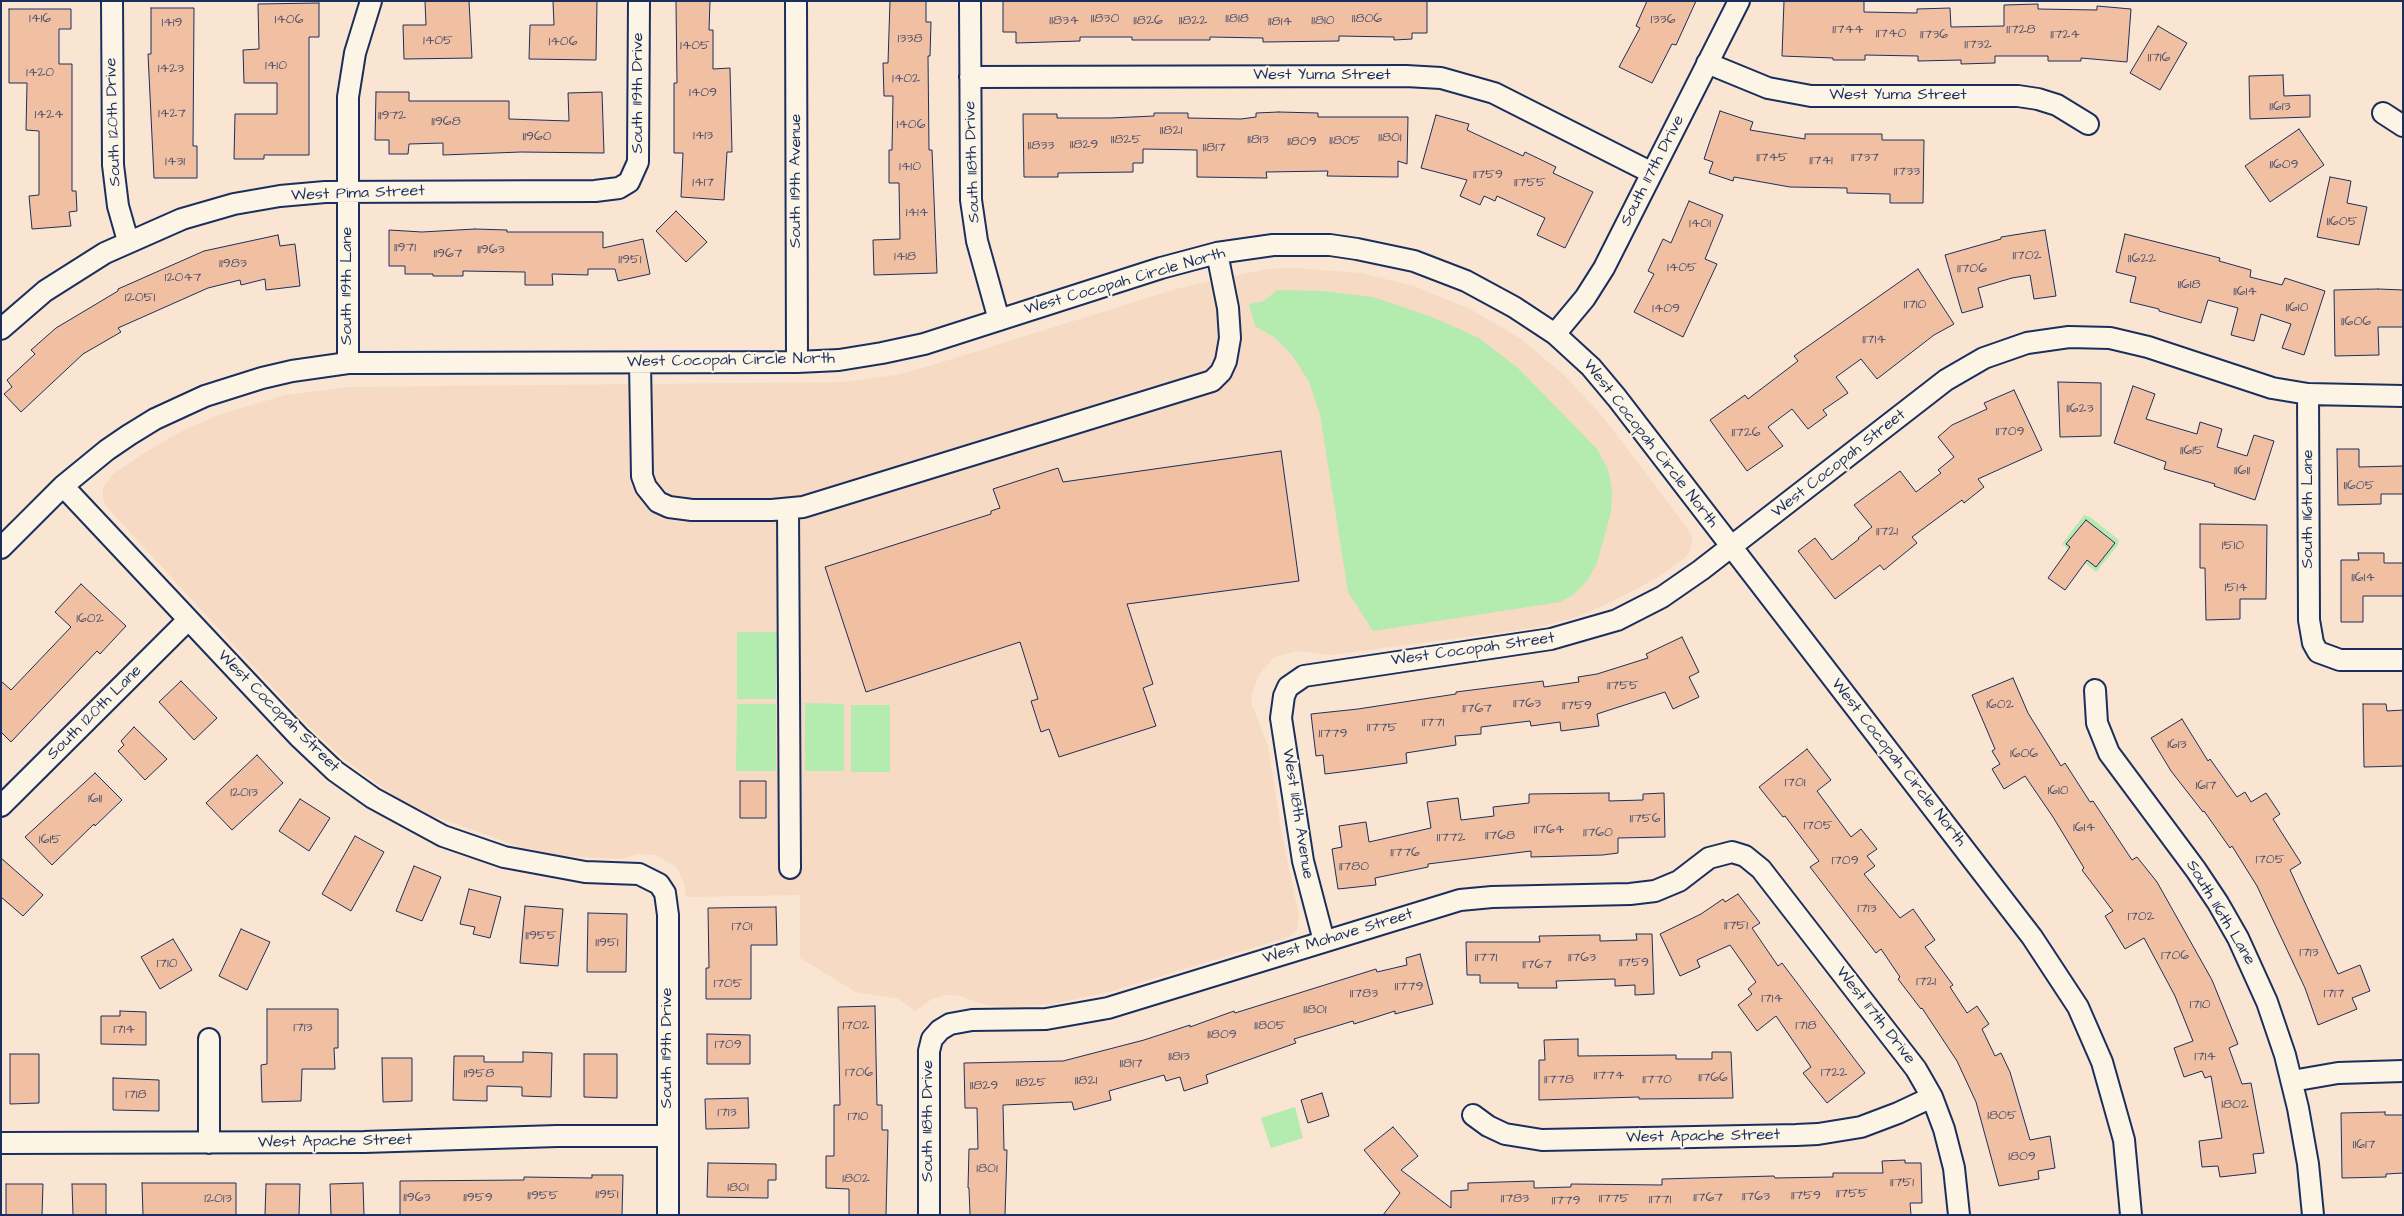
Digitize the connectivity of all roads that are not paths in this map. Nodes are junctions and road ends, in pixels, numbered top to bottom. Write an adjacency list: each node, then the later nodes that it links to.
1 (112, 1): 15 (street, South 120th Drive)
2 (371, 1): 14 (street, South 119th Lane)
3 (639, 1): 13 (street, South 119th Drive)
4 (796, 1): 20 (street, South 119th Avenue)
5 (970, 1): 8 (street, South 118th Drive)
6 (1739, 1): 7 (street, South 117th Drive)
7 (1707, 63): 10 (street, West Yuma Street); 12 (street, South 117th Drive)
8 (970, 78): 12 (street, West Yuma Street); 17 (street, South 118th Drive)
9 (2383, 113): 11 (street)
10 (2088, 124)
11 (2403, 126)
12 (1652, 173): 19 (street, South 117th Drive)
13 (629, 182): 14 (street, West Pima Street)
14 (348, 192): 15 (street, West Pima Street); 21 (street, South 119th Lane)
15 (128, 241): 18 (street, West Pima Street)
16 (1217, 253): 17 (street, West Cocopah Circle North); 19 (street, West Cocopah Circle North); 26 (street)
17 (999, 320): 20 (street, West Cocopah Circle North)
18 (1, 329)
19 (1555, 334): 27 (street, West Cocopah Circle North)
20 (797, 362): 22 (street, West Cocopah Circle North)
21 (348, 363): 22 (street, West Cocopah Circle North); 25 (street, West Cocopah Circle North)
22 (640, 363): 26 (street)
23 (2308, 394): 24 (street, West Cocopah Street); 27 (street, West Cocopah Street); 30 (street, South 116th Lane)
24 (2403, 396)
25 (63, 486): 28 (street, West Cocopah Circle North); 29 (street, West Cocopah Street)
26 (788, 509): 35 (street)
27 (1731, 546): 31 (street, West Cocopah Street); 50 (street, West Cocopah Circle North)
28 (1, 548)
29 (188, 620): 33 (street, South 120th Lane); 36 (street, West Cocopah Street)
30 (2403, 660)
31 (1288, 687): 37 (street, West 118th Avenue)
32 (2095, 690): 41 (street, South 116th Lane)
33 (1, 806)
34 (1732, 852): 37 (street, West Mohave Street); 42 (street, West 117th Drive)
35 (790, 868)
36 (659, 884): 44 (street, South 119th Drive)
37 (1324, 941): 38 (street, West Mohave Street)
38 (940, 1030): 48 (street, South 118th Drive)
39 (209, 1039): 46 (street)
40 (2403, 1071): 41 (street)
41 (2292, 1081): 51 (street, South 116th Lane)
42 (1932, 1096): 43 (street, West Apache Street); 49 (street, West 117th Drive)
43 (1473, 1115)
44 (668, 1136): 46 (street, West Apache Street); 47 (street, South 119th Drive)
45 (1, 1143): 46 (street, West Apache Street)
46 (210, 1143)
47 (668, 1215)
48 (929, 1215)
49 (1959, 1215)
50 (2131, 1215)
51 (2313, 1215)

